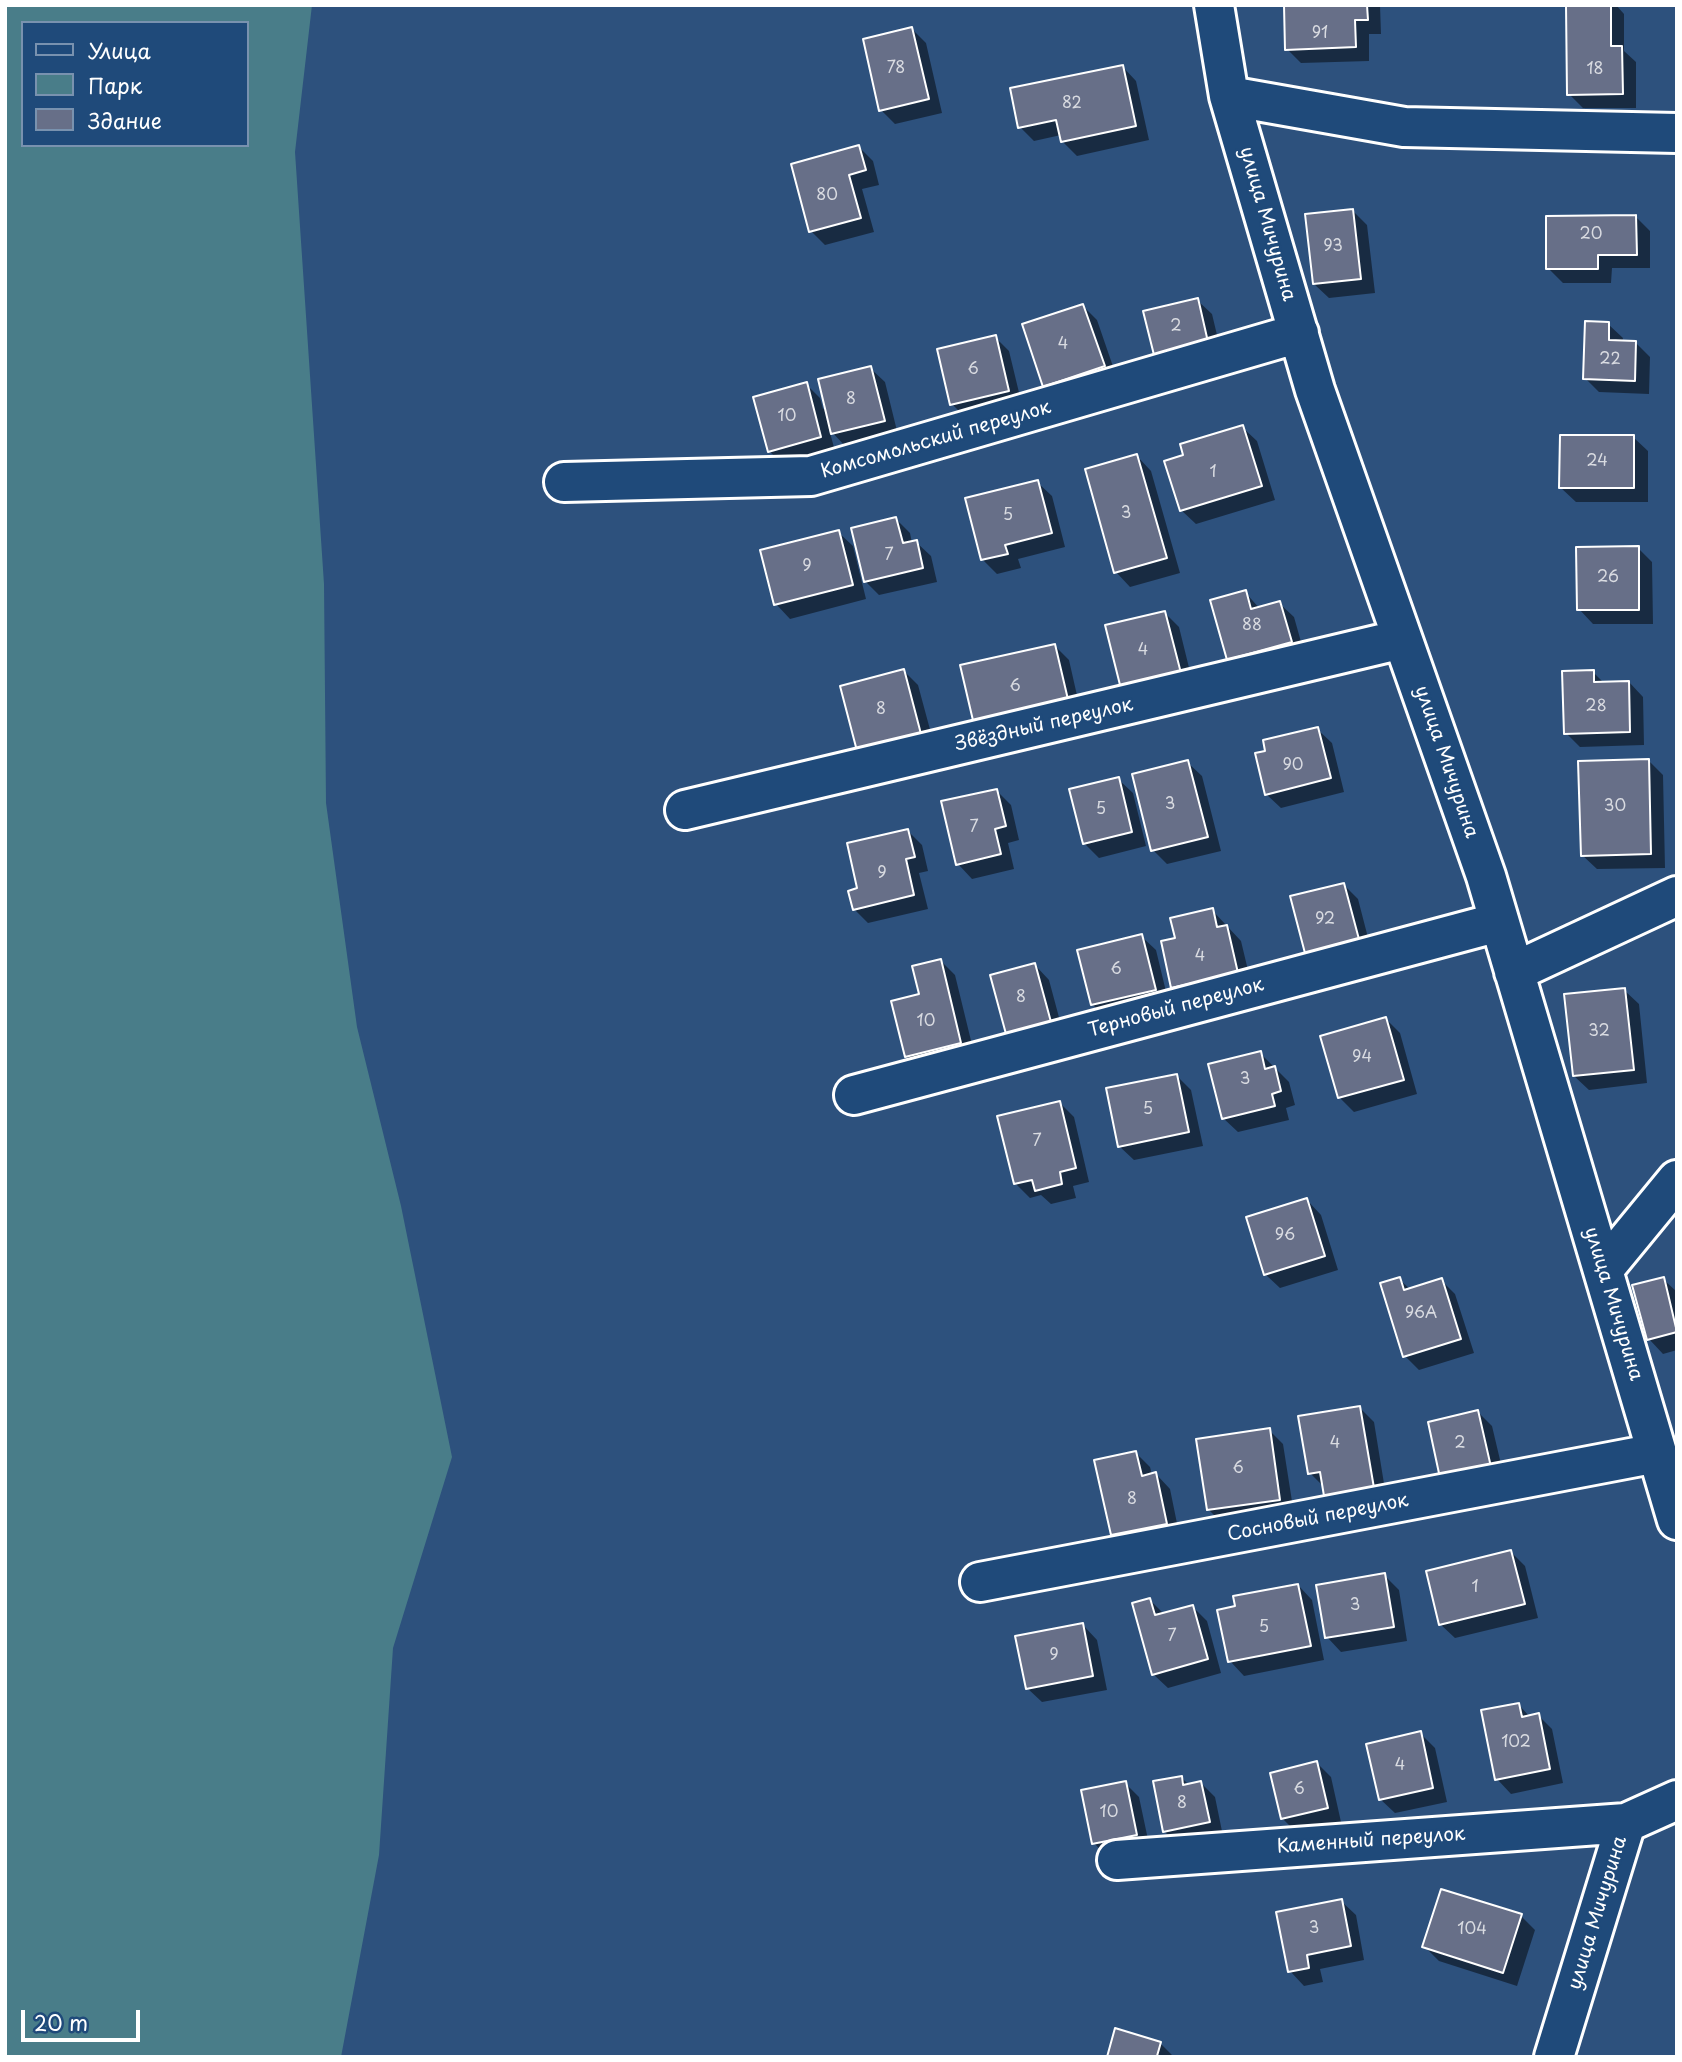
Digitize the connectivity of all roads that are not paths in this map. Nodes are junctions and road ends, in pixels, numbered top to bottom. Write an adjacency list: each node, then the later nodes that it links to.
1 (1214, 5): 2 (street, улица Мичурина)
2 (1229, 96): 3 (street); 4 (street, улица Мичурина)
3 (1677, 133)
4 (1299, 333): 5 (street, Комсомольский переулок); 6 (street, улица Мичурина)
5 (564, 482)
6 (1402, 639): 7 (street, Звёздный переулок); 9 (street, улица Мичурина)
7 (685, 810)
8 (1677, 896): 10 (street)
9 (1499, 922): 10 (street, улица Мичурина); 11 (street, Терновый переулок)
10 (1514, 972): 13 (street, улица Мичурина)
11 (854, 1095)
12 (1677, 1180): 13 (street)
13 (1603, 1270): 14 (street, улица Мичурина)
14 (1657, 1453): 15 (street, улица Мичурина); 16 (street, Сосновый переулок)
15 (1677, 1520)
16 (980, 1582)
17 (1677, 1800): 18 (street, улица Мичурина)
18 (1626, 1823): 19 (street, Каменный переулок); 20 (street, улица Мичурина)
19 (1117, 1860)
20 (1555, 2057)

